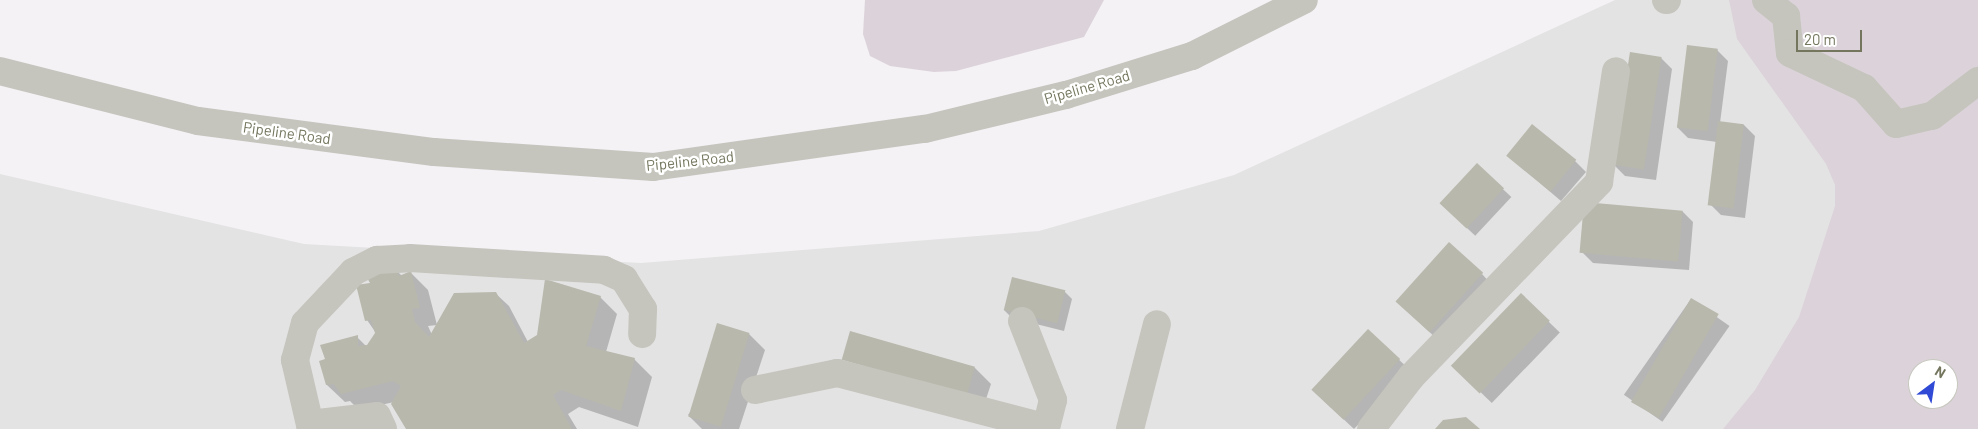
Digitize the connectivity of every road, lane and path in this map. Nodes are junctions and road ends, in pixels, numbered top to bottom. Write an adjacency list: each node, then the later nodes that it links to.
1 (1304, 0): 4 (lane, Pipeline Road)
2 (1766, 0): 5 (lane)
3 (1616, 70): 14 (lane)
4 (0, 71)
5 (1978, 81)
6 (1022, 321): 11 (lane)
7 (1158, 324): 13 (lane)
8 (642, 334): 10 (lane)
9 (755, 390): 11 (lane)
10 (311, 427): 12 (lane)
11 (1045, 428)
12 (382, 429)
13 (1130, 429)
14 (1371, 429)

